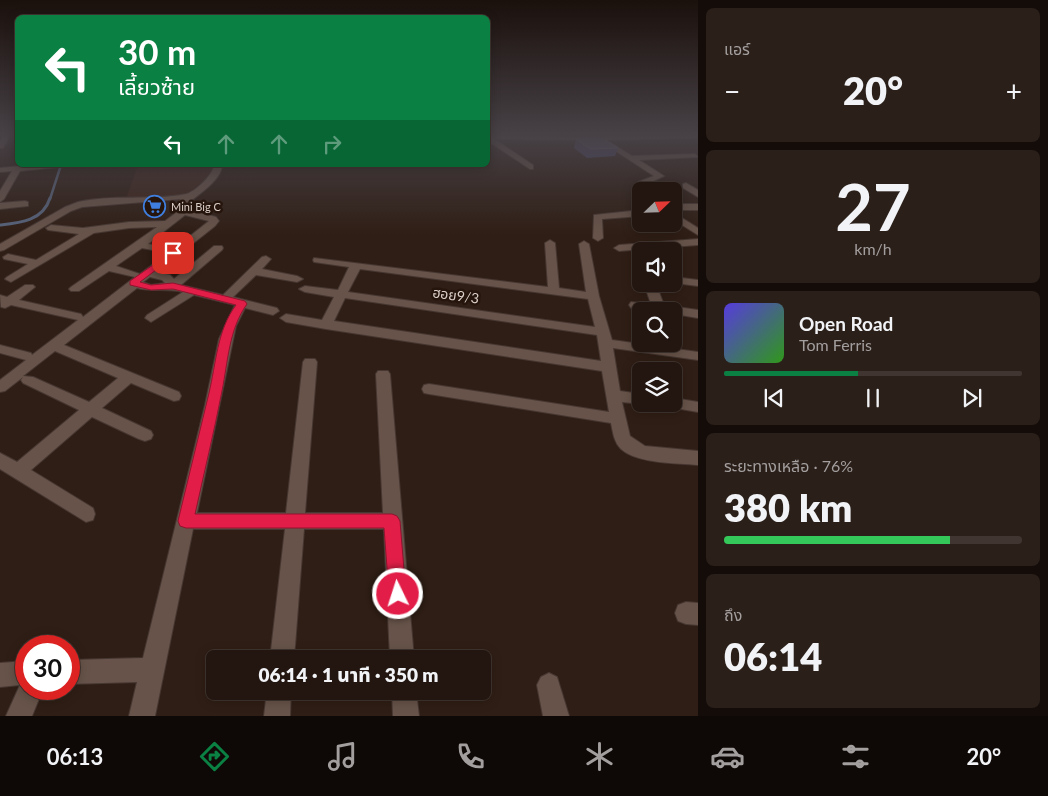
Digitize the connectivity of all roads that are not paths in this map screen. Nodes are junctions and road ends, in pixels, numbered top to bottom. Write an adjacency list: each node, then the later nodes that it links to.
1 (15, 168): 8 (street)
2 (218, 168): 7 (street)
3 (647, 168): 4 (street)
4 (646, 182)
5 (686, 186): 6 (street)
6 (698, 194)
7 (191, 196): 13 (street); 25 (street)
8 (0, 199)
9 (25, 204): 10 (street)
10 (0, 206)
11 (698, 206): 12 (street)
12 (682, 207)
13 (183, 212): 16 (street); 36 (street)
14 (632, 214): 20 (street)
15 (682, 221): 19 (street)
16 (168, 224): 18 (street); 24 (street)
17 (51, 228): 18 (street)
18 (92, 230): 32 (street)
19 (698, 232)
20 (598, 238)
21 (698, 242): 27 (street)
22 (550, 243): 44 (street)
23 (584, 244): 46 (street)
24 (140, 245): 28 (street); 34 (street)
25 (0, 248)
26 (218, 248): 40 (street)
27 (619, 248)
28 (166, 250)
29 (8, 257): 32 (street)
30 (266, 259): 35 (street)
31 (318, 260): 33 (street)
32 (37, 263): 37 (street)
33 (356, 265): 44 (street); 45 (street)
34 (107, 267): 36 (street); 42 (street)
35 (254, 271): 45 (street, ฮอย9/3); 47 (street)
36 (138, 276): 40 (street); 40 (street); 57 (street)
37 (11, 279)
38 (682, 281): 39 (street)
39 (698, 283)
40 (173, 286): 43 (street)
41 (28, 287): 48 (street)
42 (75, 289)
43 (192, 291): 47 (street); 53 (street)
44 (554, 292): 46 (street)
45 (340, 294): 55 (street); 56 (street, ฮอย9/3)
46 (593, 296): 56 (street)
47 (233, 301): 49 (street); 80 (street)
48 (3, 302): 52 (street)
49 (273, 311)
50 (682, 312): 51 (street)
51 (698, 314)
52 (77, 317)
53 (151, 318)
54 (286, 318): 55 (street)
55 (326, 325): 62 (street)
56 (605, 337): 60 (street, ฮอย9/3); 62 (street)
57 (52, 345): 64 (street); 66 (street)
58 (0, 349): 59 (street)
59 (26, 356)
60 (698, 356)
61 (310, 362): 81 (street)
62 (608, 368): 68 (street)
63 (383, 374): 82 (street)
64 (129, 377): 69 (street); 73 (street)
65 (28, 380): 73 (street)
66 (0, 387)
67 (429, 389): 74 (street)
68 (613, 395): 70 (street); 74 (street)
69 (174, 396)
70 (632, 398)
71 (682, 404): 72 (street)
72 (698, 407)
73 (93, 409): 75 (street); 78 (street)
74 (619, 419): 76 (street)
75 (145, 435)
76 (698, 458)
77 (0, 460): 78 (street)
78 (18, 471): 79 (street)
79 (86, 514)
80 (186, 521): 81 (street); 85 (street)
81 (294, 521): 82 (street); 83 (street)
82 (392, 521): 84 (street)
83 (283, 650)
84 (401, 650)
85 (152, 670): 86 (street); 94 (street)
86 (80, 672)
87 (15, 674): 88 (street)
88 (0, 675)
89 (549, 685): 97 (street)
90 (26, 700): 93 (street)
91 (278, 700): 95 (street)
92 (405, 700): 96 (street)
93 (19, 716)
94 (142, 716)
95 (277, 716)
96 (406, 716)
97 (556, 716)

